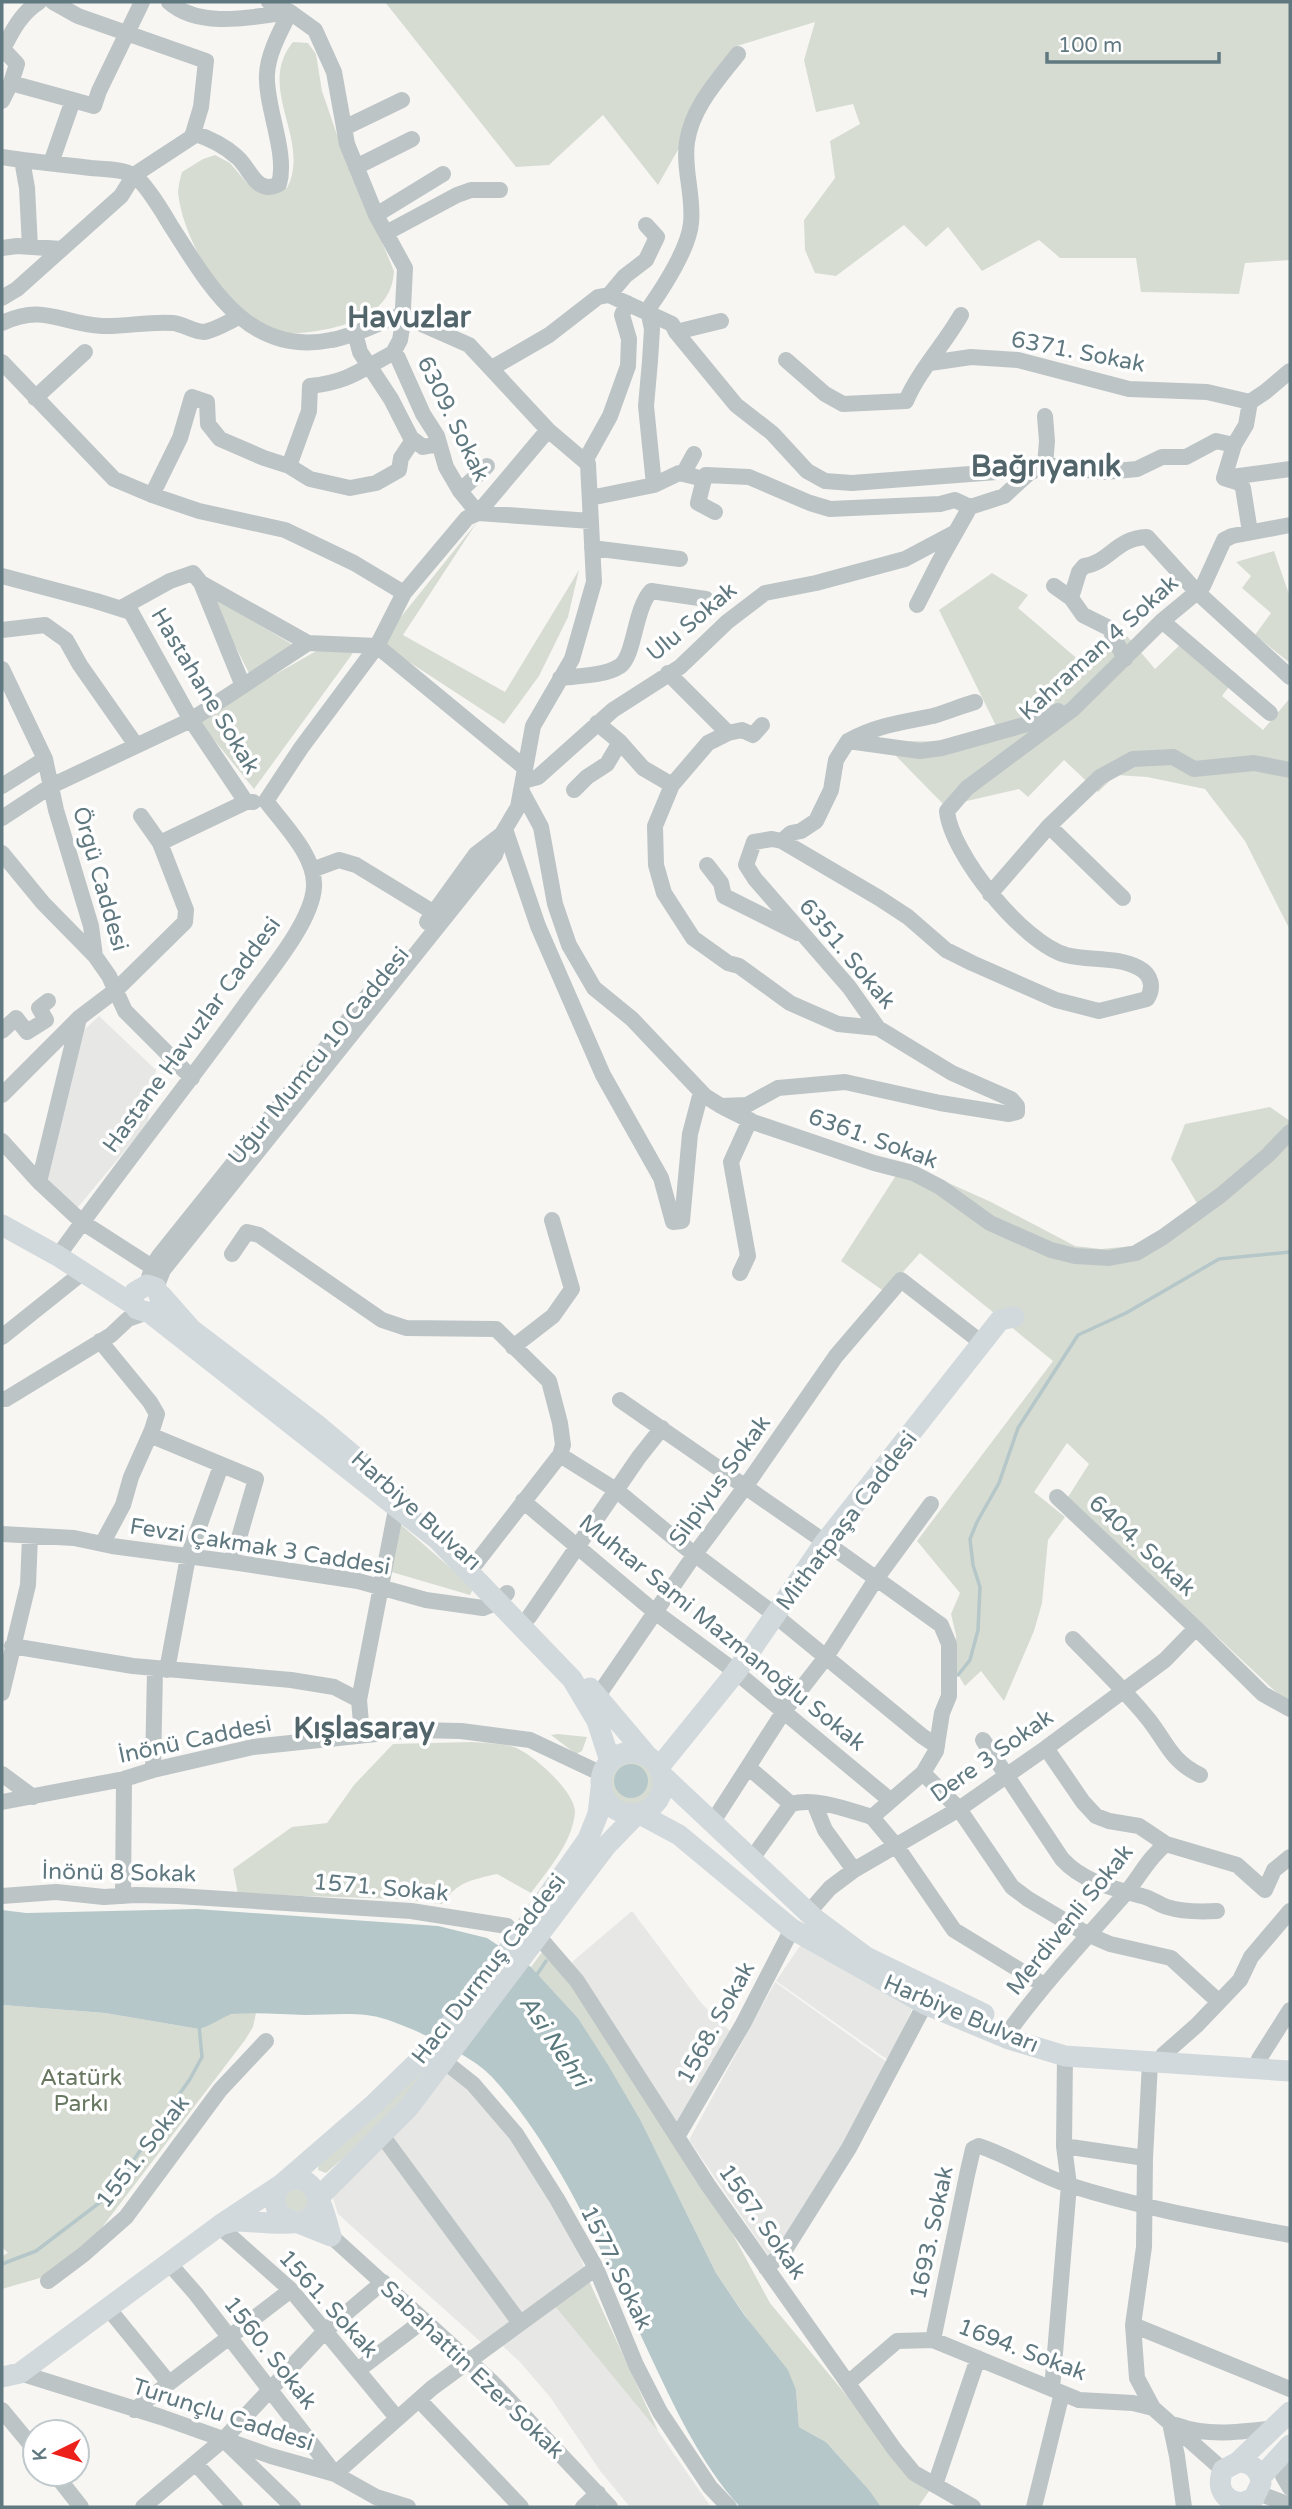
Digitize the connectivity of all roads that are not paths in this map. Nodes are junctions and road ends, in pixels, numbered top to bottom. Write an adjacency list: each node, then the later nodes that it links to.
1 (39, 2): 9 (street)
2 (52, 2): 7 (street)
3 (140, 2): 7 (street)
4 (169, 2): 6 (street)
5 (269, 2): 6 (street, 6309. Sokak)
6 (290, 12): 13 (street, 6309. Sokak); 14 (street)
7 (128, 33): 10 (street); 14 (street)
8 (738, 54): 32 (street)
9 (11, 83): 10 (street); 12 (street)
10 (74, 100): 18 (street)
11 (402, 100): 13 (street)
12 (2, 101)
13 (344, 128): 19 (street, 6309. Sokak)
14 (193, 133): 21 (street)
15 (412, 139): 19 (street)
16 (2, 157): 17 (street)
17 (22, 160): 18 (street); 26 (street)
18 (51, 163): 21 (street)
19 (356, 167): 23 (street, 6309. Sokak)
20 (443, 174): 23 (street)
21 (134, 175): 28 (street); 35 (street)
22 (500, 190): 25 (street)
23 (376, 215): 25 (street, 6309. Sokak)
24 (646, 225): 29 (street)
25 (386, 233): 33 (street, 6309. Sokak)
26 (30, 247): 27 (street); 28 (street)
27 (2, 248)
28 (62, 249): 30 (street)
29 (609, 295): 31 (street); 46 (street)
30 (2, 298)
31 (627, 303): 32 (street); 58 (street)
32 (649, 314): 38 (street); 67 (street)
33 (401, 315): 39 (street); 41 (street, 6309. Sokak); 46 (street)
34 (961, 315): 44 (street)
35 (239, 317): 37 (street); 39 (street)
36 (721, 321): 38 (street)
37 (2, 323)
38 (676, 332): 63 (street)
39 (355, 333): 45 (street)
40 (85, 352): 50 (street)
41 (393, 353): 45 (street); 55 (street, 6309. Sokak)
42 (786, 360): 44 (street)
43 (2, 362): 48 (street)
44 (930, 363): 51 (street, 6371. Sokak)
45 (369, 365): 54 (street); 60 (street)
46 (492, 368): 53 (street)
47 (1290, 371): 51 (street)
48 (19, 381): 49 (street); 50 (street)
49 (2, 387)
50 (35, 398): 69 (street)
51 (1250, 402): 56 (street)
52 (1045, 416): 59 (street)
53 (548, 430): 58 (street); 73 (street)
54 (413, 440): 55 (street); 60 (street)
55 (439, 444): 68 (street, 6309. Sokak)
56 (1234, 444): 59 (street); 65 (street)
57 (694, 454): 64 (street)
58 (585, 461): 70 (street)
59 (1045, 465): 63 (street)
60 (289, 466): 69 (street)
61 (486, 466): 68 (street)
62 (1290, 469): 65 (street)
63 (1029, 473): 71 (street)
64 (683, 474): 66 (street); 67 (street)
65 (1224, 478): 77 (street)
66 (704, 479): 71 (street); 72 (street)
67 (654, 485): 70 (street)
68 (460, 491): 73 (street, 6309. Sokak)
69 (152, 495): 84 (street)
70 (590, 498): 74 (street, Uğur Mumcu 10 Caddesi)
71 (970, 507): 76 (street)
72 (715, 512)
73 (478, 513): 74 (street, 6309. Sokak); 84 (street)
74 (591, 521): 78 (street, Uğur Mumcu 10 Caddesi)
75 (1290, 525): 77 (street, Kahraman 4 Sokak)
76 (954, 533): 87 (street); 95 (street, Ulu Sokak)
77 (1250, 533): 83 (street, Kahraman 4 Sokak)
78 (592, 548): 79 (street); 97 (street, Uğur Mumcu 10 Caddesi)
79 (680, 559)
80 (2, 576): 88 (street)
81 (201, 583): 88 (street); 91 (street); 98 (street)
82 (1054, 586): 85 (street)
83 (1197, 592): 85 (street); 89 (street, Kahraman 4 Sokak); 96 (street)
84 (404, 593): 92 (street)
85 (1072, 598): 93 (street)
86 (706, 599): 97 (street)
87 (917, 606)
88 (121, 608): 102 (street, Hastahane Sokak)
89 (1162, 621): 93 (street, Kahraman 4 Sokak); 101 (street)
90 (2, 629): 108 (street)
91 (308, 643): 92 (street); 98 (street)
92 (377, 646): 111 (street); 116 (street)
93 (1125, 659): 99 (street, Kahraman 4 Sokak)
94 (2, 669): 109 (street, Örgü Caddesi)
95 (668, 673): 103 (street, Ulu Sokak); 105 (street)
96 (1290, 677)
97 (560, 678): 111 (street, Uğur Mumcu 10 Caddesi)
98 (243, 686): 102 (street)
99 (1088, 694): 106 (street); 127 (street, Kahraman 4 Sokak)
100 (975, 702): 106 (street)
101 (1270, 713)
102 (191, 720): 108 (street); 117 (street, Hastahane Sokak)
103 (597, 723): 107 (street); 111 (street, Ulu Sokak)
104 (762, 725): 105 (street)
105 (728, 733): 112 (street)
106 (848, 741): 122 (street)
107 (620, 742): 112 (street); 115 (street)
108 (136, 745): 114 (street)
109 (45, 759): 113 (street); 114 (street, Örgü Caddesi)
110 (1290, 770): 120 (street)
111 (523, 779): 121 (street, Uğur Mumcu 10 Caddesi); 138 (street)
112 (672, 785): 135 (street)
113 (2, 786)
114 (51, 786): 119 (street); 131 (street, Örgü Caddesi)
115 (574, 790)
116 (266, 801): 117 (street); 126 (street)
117 (246, 802): 123 (street)
118 (141, 816): 123 (street)
119 (2, 818)
120 (1049, 826): 127 (street); 128 (street)
121 (503, 831): 129 (street, Uğur Mumcu 10 Caddesi); 138 (street)
122 (782, 841): 127 (street, 6351. Sokak); 130 (street, 6351. Sokak)
123 (160, 843): 132 (street)
124 (2, 853): 131 (street)
125 (707, 865): 130 (street)
126 (312, 870): 129 (street); 137 (street, Hastane Havuzlar Caddesi)
127 (990, 894)
128 (1123, 898)
129 (439, 915): 152 (street, Uğur Mumcu 10 Caddesi)
130 (810, 939): 135 (street, 6351. Sokak)
131 (94, 956): 132 (street, Örgü Caddesi)
132 (116, 990): 134 (street); 137 (street, Örgü Caddesi)
133 (48, 1001): 136 (street)
134 (79, 1018): 139 (street); 144 (street)
135 (878, 1028): 140 (street, 6351. Sokak)
136 (2, 1031)
137 (192, 1078): 146 (street, Hastane Havuzlar Caddesi)
138 (701, 1091): 140 (street)
139 (2, 1095)
140 (721, 1106): 141 (street, 6361. Sokak)
141 (751, 1121): 142 (street, 6361. Sokak); 151 (street)
142 (1290, 1132)
143 (2, 1142): 144 (street)
144 (38, 1182): 146 (street)
145 (552, 1220): 157 (street)
146 (82, 1222): 149 (street, Hastane Havuzlar Caddesi); 152 (street)
147 (2, 1225): 149 (main road, Harbiye Bulvarı)
148 (232, 1254): 157 (street)
149 (58, 1256): 150 (main road, Harbiye Bulvarı)
150 (82, 1273): 152 (main road, Harbiye Bulvarı); 154 (street)
151 (740, 1273)
152 (151, 1292): 155 (street); 167 (main road, Harbiye Bulvarı)
153 (1014, 1317): 156 (main road, Mithatpaşa Caddesi)
154 (2, 1337)
155 (100, 1341): 159 (street); 161 (street)
156 (982, 1343): 164 (street, Silpiyus Sokak); 172 (main road, Mithatpaşa Caddesi)
157 (513, 1346): 162 (street)
158 (620, 1400): 160 (street)
159 (3, 1403)
160 (662, 1428): 164 (street); 165 (street)
161 (150, 1435): 163 (street); 173 (street)
162 (560, 1455): 165 (street); 168 (street)
163 (221, 1466): 176 (street); 177 (street)
164 (745, 1487): 172 (street); 175 (street, Silpiyus Sokak)
165 (616, 1490): 174 (street); 175 (street)
166 (1057, 1497): 185 (street, 6404. Sokak)
167 (398, 1501): 178 (main road, Harbiye Bulvarı); 180 (street); 181 (main road, Harbiye Bulvarı)
168 (523, 1501): 174 (street, Muhtar Sami Mazmanoğlu Sokak); 178 (street)
169 (931, 1504): 179 (street)
170 (2, 1534): 171 (street, Fevzi Çakmak 3 Caddesi)
171 (30, 1536): 173 (street, Fevzi Çakmak 3 Caddesi); 187 (street)
172 (825, 1542): 179 (street); 184 (main road, Mithatpaşa Caddesi)
173 (103, 1545): 176 (street, Fevzi Çakmak 3 Caddesi)
174 (578, 1545): 182 (street, Muhtar Sami Mazmanoğlu Sokak); 183 (street)
175 (695, 1554): 182 (street, Silpiyus Sokak); 184 (street)
176 (188, 1557): 177 (street, Fevzi Çakmak 3 Caddesi); 189 (street)
177 (232, 1562): 180 (street, Fevzi Çakmak 3 Caddesi)
178 (476, 1563): 181 (main road, Harbiye Bulvarı)
179 (876, 1579): 188 (street); 199 (street)
180 (380, 1588): 181 (street, Fevzi Çakmak 3 Caddesi); 194 (street)
181 (502, 1598): 183 (main road, Harbiye Bulvarı); 206 (main road, Harbiye Bulvarı)
182 (656, 1612): 190 (street, Muhtar Sami Mazmanoğlu Sokak); 193 (street, Silpiyus Sokak)
183 (529, 1616): 193 (main road, Harbiye Bulvarı)
184 (775, 1616): 188 (street); 190 (main road, Mithatpaşa Caddesi)
185 (1196, 1628): 191 (street, Dere 3 Sokak); 195 (street, 6404. Sokak)
186 (1073, 1639): 191 (street)
187 (12, 1646): 189 (street); 192 (street)
188 (826, 1657): 196 (street); 199 (street)
189 (161, 1669): 194 (street); 203 (street)
190 (736, 1672): 196 (street, Muhtar Sami Mazmanoğlu Sokak); 201 (main road, Mithatpaşa Caddesi)
191 (1122, 1690): 200 (street, Dere 3 Sokak); 208 (street)
192 (2, 1693)
193 (597, 1697): 201 (main road, Harbiye Bulvarı)
194 (359, 1700): 197 (street)
195 (1290, 1709)
196 (784, 1711): 202 (street); 211 (street, Muhtar Sami Mazmanoğlu Sokak)
197 (362, 1735): 203 (street, İnönü Caddesi); 206 (street, İnönü Caddesi)
198 (983, 1740): 207 (street)
199 (937, 1746): 204 (street)
200 (1046, 1748): 207 (street, Dere 3 Sokak); 219 (street)
201 (656, 1765): 206 (main road); 216 (main road); 218 (main road, Harbiye Bulvarı)
202 (748, 1767): 214 (street); 218 (street)
203 (153, 1770): 209 (street, İnönü Caddesi)
204 (923, 1773): 211 (street); 215 (street)
205 (2, 1774): 210 (street)
206 (604, 1774): 216 (main road, Harbiye Bulvarı); 233 (main road, Hacı Durmuş Caddesi)
207 (1008, 1775): 215 (street, Dere 3 Sokak); 224 (street)
208 (1200, 1776)
209 (124, 1779): 210 (street, İnönü Caddesi); 226 (street)
210 (33, 1797): 212 (street, İnönü Caddesi)
211 (890, 1800): 217 (street)
212 (2, 1802)
213 (814, 1803): 214 (street); 217 (street); 223 (street)
214 (790, 1804): 222 (street)
215 (959, 1809): 220 (street, Dere 3 Sokak); 232 (street)
216 (639, 1814): 231 (main road, Harbiye Bulvarı); 233 (main road, Hacı Durmuş Caddesi)
217 (872, 1817): 220 (street)
218 (712, 1823): 222 (main road, Harbiye Bulvarı)
219 (1166, 1844): 221 (street); 224 (street, Merdivenli Sokak)
220 (897, 1847): 223 (street, Dere 3 Sokak); 234 (street)
221 (1290, 1857)
222 (751, 1860): 230 (main road, Harbiye Bulvarı)
223 (854, 1870): 230 (street, Dere 3 Sokak)
224 (1126, 1893): 228 (street); 232 (street, Merdivenli Sokak)
225 (2, 1896): 226 (street, İnönü 8 Sokak)
226 (123, 1896): 227 (street, İnönü 8 Sokak)
227 (234, 1900): 233 (street, 1571. Sokak)
228 (1217, 1911)
229 (1290, 1911): 235 (street)
230 (808, 1913): 238 (main road, Harbiye Bulvarı)
231 (792, 1929): 236 (main road, Harbiye Bulvarı); 247 (street, 1568. Sokak)
232 (1087, 1934): 234 (street, Merdivenli Sokak); 235 (street)
233 (530, 1940): 240 (main road, Hacı Durmuş Caddesi); 247 (street, 1567. Sokak)
234 (1044, 1985): 238 (street, Merdivenli Sokak)
235 (1219, 2002): 242 (street)
236 (925, 2004): 241 (main road, Harbiye Bulvarı); 260 (street)
237 (1290, 2010): 243 (street)
238 (1013, 2027): 242 (main road, Harbiye Bulvarı)
239 (265, 2041): 261 (street, 1551. Sokak)
240 (438, 2055): 246 (main road, Hacı Durmuş Caddesi); 250 (main road, Hacı Durmuş Caddesi); 259 (street, 1577. Sokak)
241 (1065, 2056): 242 (main road, Harbiye Bulvarı); 248 (street)
242 (1156, 2059): 243 (main road, Harbiye Bulvarı); 245 (main road, Harbiye Bulvarı); 249 (street)
243 (1259, 2059): 244 (main road, Harbiye Bulvarı)
244 (1290, 2059)
245 (1290, 2071)
246 (381, 2134): 252 (main road, Hacı Durmuş Caddesi); 266 (street)
247 (677, 2137): 260 (street, 1567. Sokak)
248 (1064, 2146): 249 (street); 251 (street)
249 (1145, 2158): 253 (street)
250 (282, 2184): 252 (main road); 254 (main road); 255 (main road, Hacı Durmuş Caddesi)
251 (1069, 2185): 253 (street, 1693. Sokak); 270 (street, 1693. Sokak); 279 (street)
252 (318, 2198): 254 (main road, Hacı Durmuş Caddesi); 257 (main road, Sabahattin Ezer Sokak)
253 (1143, 2207): 256 (street, 1693. Sokak); 267 (street)
254 (291, 2222): 255 (main road); 257 (main road, Sabahattin Ezer Sokak)
255 (220, 2225): 258 (main road, Hacı Durmuş Caddesi); 263 (street, 1561. Sokak)
256 (1290, 2235)
257 (331, 2236): 262 (street, Sabahattin Ezer Sokak)
258 (169, 2262): 264 (main road, Hacı Durmuş Caddesi); 269 (street, 1560. Sokak)
259 (596, 2268): 266 (street); 308 (street, 1577. Sokak)
260 (766, 2268): 276 (street, 1567. Sokak)
261 (48, 2281)
262 (383, 2282): 265 (street, Sabahattin Ezer Sokak); 268 (street)
263 (291, 2290): 268 (street, 1561. Sokak); 269 (street)
264 (108, 2308): 274 (main road, Hacı Durmuş Caddesi); 275 (street)
265 (424, 2320): 272 (street, Sabahattin Ezer Sokak); 273 (street)
266 (520, 2323): 272 (street)
267 (1133, 2325): 277 (street); 281 (street)
268 (325, 2331): 273 (street, 1561. Sokak); 278 (street)
269 (228, 2338): 275 (street); 278 (street, 1560. Sokak)
270 (933, 2340): 271 (street, 1694. Sokak); 276 (street, 1694. Sokak)
271 (978, 2358): 279 (street, 1694. Sokak); 294 (street)
272 (468, 2361): 280 (street); 297 (street, Sabahattin Ezer Sokak)
273 (358, 2370): 285 (street, 1561. Sokak)
274 (11, 2375): 283 (street, Turunçlu Caddesi)
275 (169, 2383): 283 (street)
276 (848, 2383): 294 (street, 1567. Sokak)
277 (1290, 2389)
278 (270, 2390): 289 (street); 293 (street, 1560. Sokak)
279 (1057, 2391): 281 (street, 1694. Sokak); 310 (street)
280 (419, 2400): 285 (street); 305 (street)
281 (1153, 2408): 286 (street)
282 (2, 2410): 288 (street)
283 (134, 2410): 289 (street, Turunçlu Caddesi)
284 (1290, 2412): 287 (main road)
285 (397, 2418): 293 (street)
286 (1170, 2423): 287 (street); 292 (street); 311 (street)
287 (1275, 2428): 292 (main road)
288 (21, 2432)
289 (224, 2439): 291 (street); 293 (street, Turunçlu Caddesi); 303 (street)
290 (1290, 2446): 296 (street); 298 (main road)
291 (196, 2464): 299 (street); 302 (street)
292 (1227, 2473): 298 (main road); 298 (main road); 312 (main road)
293 (335, 2474): 304 (street, Turunçlu Caddesi)
294 (935, 2486): 309 (street, 1567. Sokak)
295 (66, 2488): 301 (street)
296 (1290, 2488)
297 (598, 2493): 306 (street); 307 (street, Sabahattin Ezer Sokak)
298 (1250, 2495): 300 (street)
299 (154, 2504)
300 (1290, 2505)
301 (81, 2507)
302 (235, 2507)
303 (293, 2507)
304 (408, 2507)
305 (521, 2507)
306 (583, 2507)
307 (610, 2507)
308 (729, 2507)
309 (973, 2507)
310 (1034, 2507)
311 (1184, 2507)
312 (1210, 2507)

